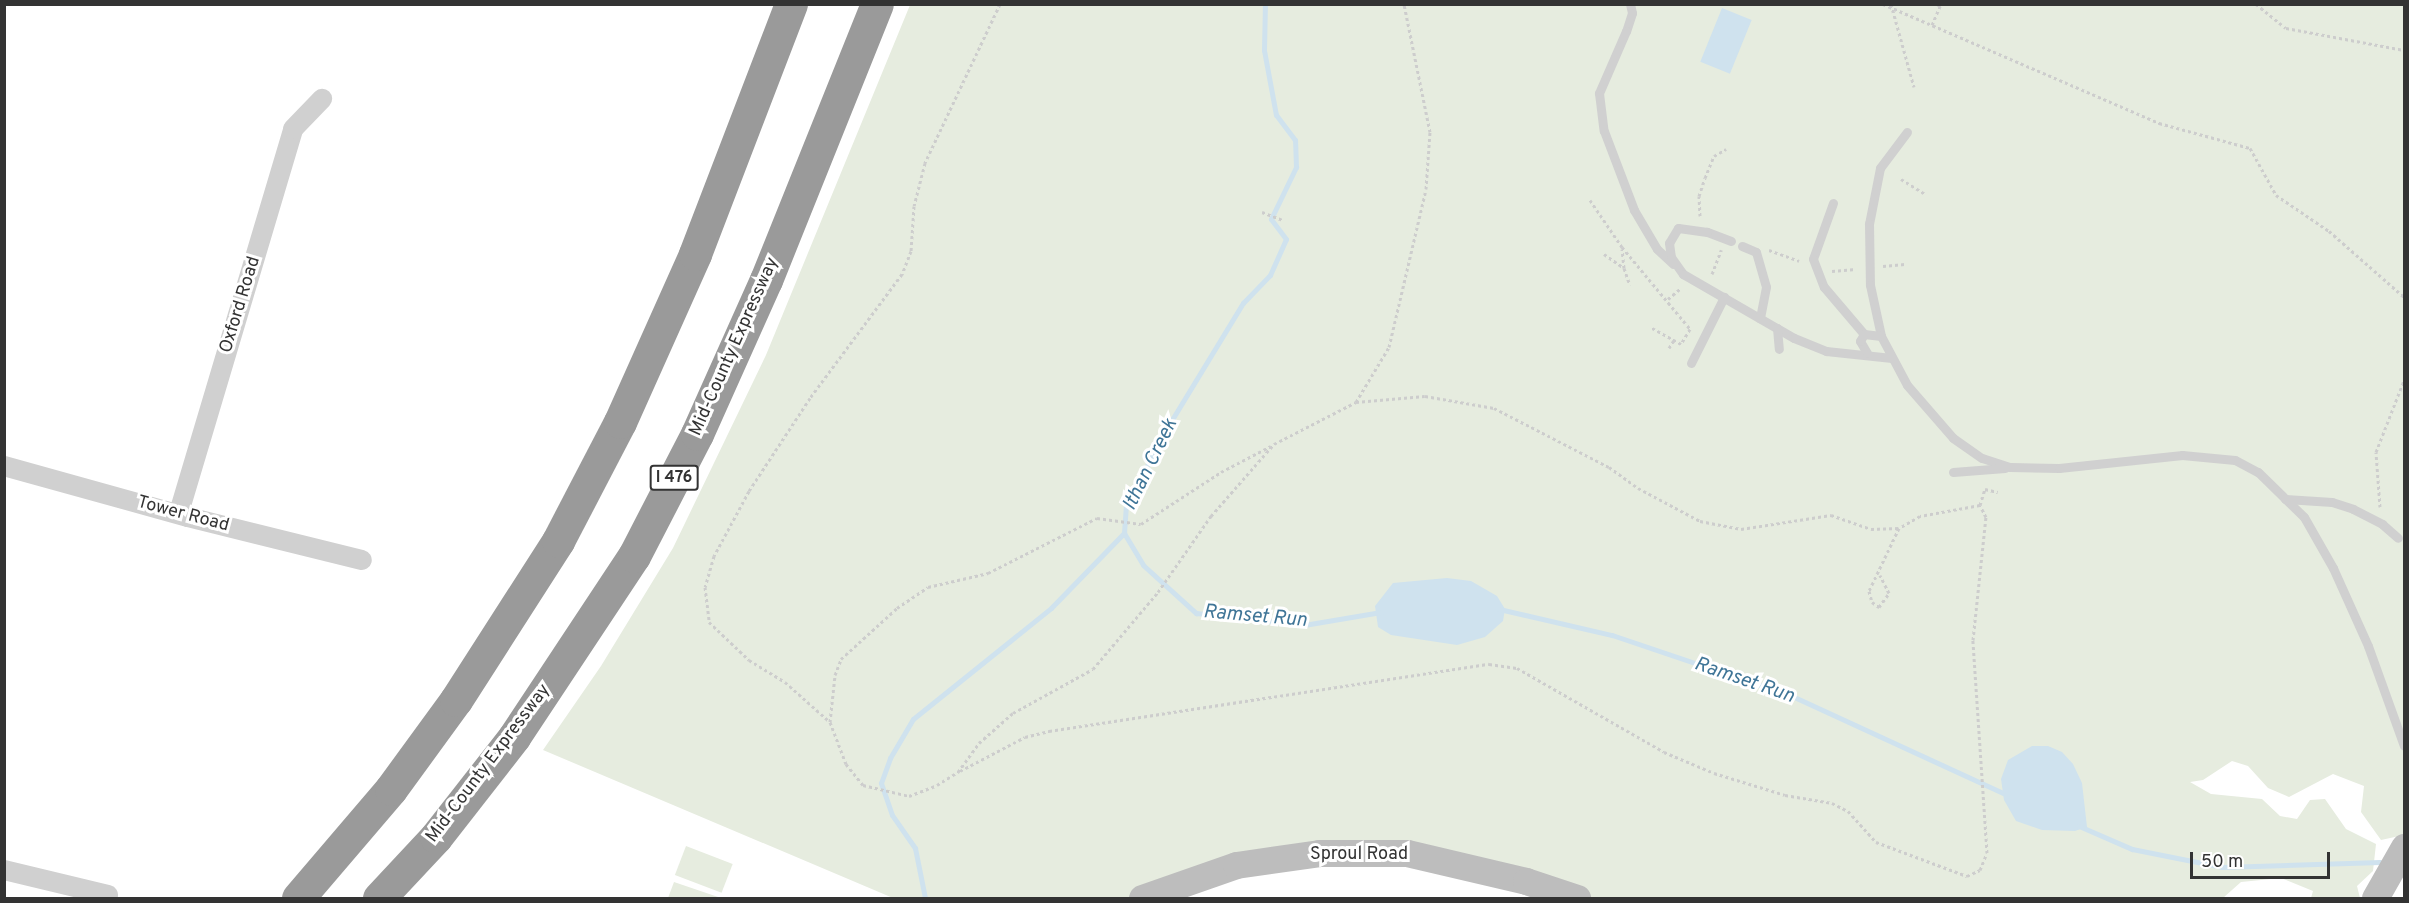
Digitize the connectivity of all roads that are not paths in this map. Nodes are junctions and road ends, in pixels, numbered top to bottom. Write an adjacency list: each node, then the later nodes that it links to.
1 (791, 4): 30 (highway)
2 (877, 4): 31 (highway, Mid-County Expressway / I 476)
3 (1630, 4): 9 (lane)
4 (322, 99): 23 (street, Oxford Road)
5 (1907, 132): 14 (lane)
6 (1833, 204): 13 (lane)
7 (1728, 240): 9 (lane)
8 (1742, 246): 11 (lane)
9 (1683, 274): 10 (lane)
10 (1724, 297): 11 (lane); 18 (lane)
11 (1760, 318): 12 (lane)
12 (1777, 328): 15 (lane); 16 (lane)
13 (1864, 334): 14 (lane); 16 (lane)
14 (1881, 336): 17 (lane)
15 (1779, 349)
16 (1867, 353): 17 (lane)
17 (1892, 358): 20 (lane)
18 (1691, 363)
19 (4, 466): 23 (street, Tower Road)
20 (2010, 467): 21 (lane); 22 (lane)
21 (1953, 472)
22 (2285, 499): 24 (lane); 26 (lane)
23 (188, 518): 25 (street, Tower Road)
24 (2398, 538)
25 (362, 560)
26 (2404, 746)
27 (2404, 847): 34 (main road)
28 (4, 870): 29 (street)
29 (108, 895)
30 (298, 898)
31 (379, 898)
32 (1142, 898): 33 (main road, Sproul Road)
33 (1577, 898)
34 (2375, 898)

